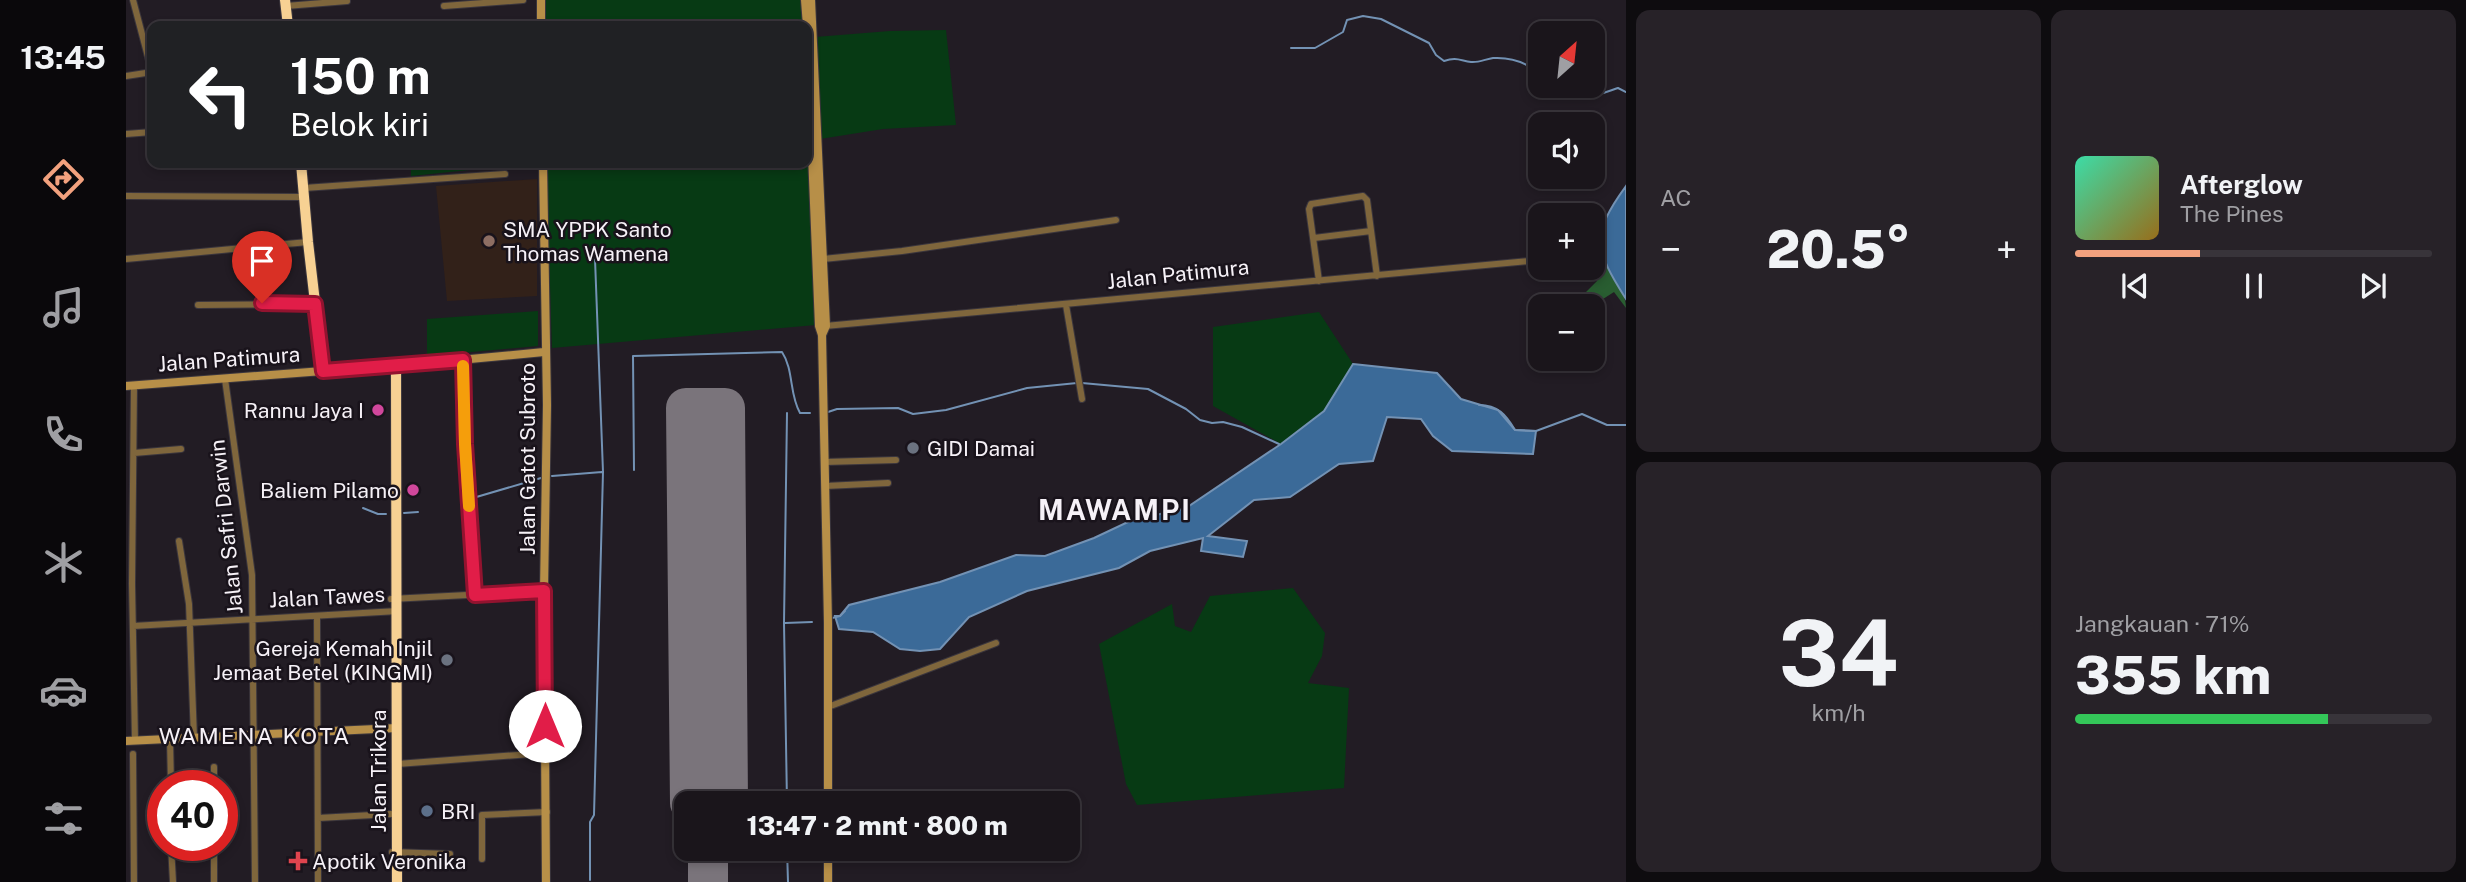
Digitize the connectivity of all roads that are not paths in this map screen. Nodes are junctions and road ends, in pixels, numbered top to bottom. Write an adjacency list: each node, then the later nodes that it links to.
1 (133, 0): 14 (street)
2 (523, 0): 8 (street)
3 (541, 0): 10 (main road)
4 (805, 0): 11 (main road)
5 (811, 0): 12 (main road)
6 (347, 1): 7 (street)
7 (285, 3): 9 (highway)
8 (444, 6)
9 (287, 21)
10 (541, 21)
11 (806, 21)
12 (811, 21)
13 (812, 45): 20 (main road)
14 (147, 53)
15 (147, 73): 16 (street)
16 (126, 76)
17 (812, 104): 20 (main road)
18 (147, 132): 19 (street)
19 (126, 134)
20 (814, 134): 31 (main road); 38 (main road)
21 (302, 168): 24 (highway)
22 (543, 168): 39 (main road, Jalan Gatot Subroto)
23 (505, 174): 24 (street)
24 (304, 192): 25 (street); 29 (highway)
25 (126, 196)
26 (1116, 220): 31 (street)
27 (1371, 231): 28 (street); 28 (street); 33 (street)
28 (1314, 238): 34 (street)
29 (308, 242): 30 (street); 35 (highway)
30 (126, 259)
31 (823, 259): 38 (main road)
32 (1528, 261): 33 (street, Jalan Patimura)
33 (1377, 276): 34 (street, Jalan Patimura)
34 (1319, 281): 37 (street, Jalan Patimura)
35 (315, 304): 36 (street); 42 (highway)
36 (198, 305)
37 (1066, 305): 38 (street, Jalan Patimura); 45 (street)
38 (822, 329): 49 (main road)
39 (544, 352): 40 (main road, Jalan Patimura); 53 (main road, Jalan Gatot Subroto)
40 (463, 360): 41 (main road, Jalan Patimura); 54 (street)
41 (393, 366): 42 (highway, Jalan Patimura); 55 (highway, Jalan Trikora)
42 (323, 371): 43 (main road, Jalan Patimura)
43 (225, 379): 44 (main road, Jalan Patimura); 57 (street, Jalan Safri Darwin)
44 (130, 386): 47 (street)
45 (1082, 399)
46 (181, 450): 47 (street)
47 (134, 453): 59 (street)
48 (896, 460): 49 (street)
49 (824, 462): 51 (main road)
50 (888, 483): 51 (street)
51 (825, 486): 61 (main road)
52 (179, 541): 58 (street)
53 (544, 591): 54 (street, Jalan Tawes); 68 (main road, Jalan Gatot Subroto)
54 (475, 595): 55 (street, Jalan Tawes)
55 (394, 605): 56 (street, Jalan Tawes); 62 (highway, Jalan Trikora)
56 (317, 615): 57 (street, Jalan Tawes); 63 (street)
57 (254, 618): 58 (street, Jalan Tawes); 64 (street, Jalan Safri Darwin)
58 (190, 622): 59 (street, Jalan Tawes); 65 (street)
59 (133, 626): 67 (street)
60 (996, 643): 61 (street)
61 (828, 707): 72 (main road)
62 (394, 729): 63 (main road); 70 (highway, Jalan Trikora); 74 (highway, Jalan Trikora)
63 (318, 733): 64 (main road); 75 (street)
64 (255, 735): 65 (main road); 85 (street, Jalan Safri Darwin)
65 (194, 738): 66 (main road)
66 (170, 739): 67 (main road); 71 (street)
67 (130, 741)
68 (545, 753): 70 (street); 73 (main road, Jalan Gatot Subroto)
69 (132, 754): 82 (street)
70 (397, 764): 76 (highway, Jalan Trikora)
71 (171, 770)
72 (828, 791)
73 (547, 812): 78 (street); 89 (main road, Jalan Gatot Subroto)
74 (391, 814): 75 (street); 76 (highway, Jalan Trikora)
75 (318, 818): 86 (street)
76 (395, 852): 77 (street); 87 (highway, Jalan Trikora); 88 (highway, Jalan Trikora)
77 (450, 854)
78 (482, 859)
79 (172, 861): 83 (street)
80 (214, 861): 84 (street)
81 (828, 861): 90 (main road)
82 (134, 882)
83 (173, 882)
84 (214, 882)
85 (255, 882)
86 (317, 882)
87 (392, 882)
88 (397, 882)
89 (546, 882)
90 (828, 882)

